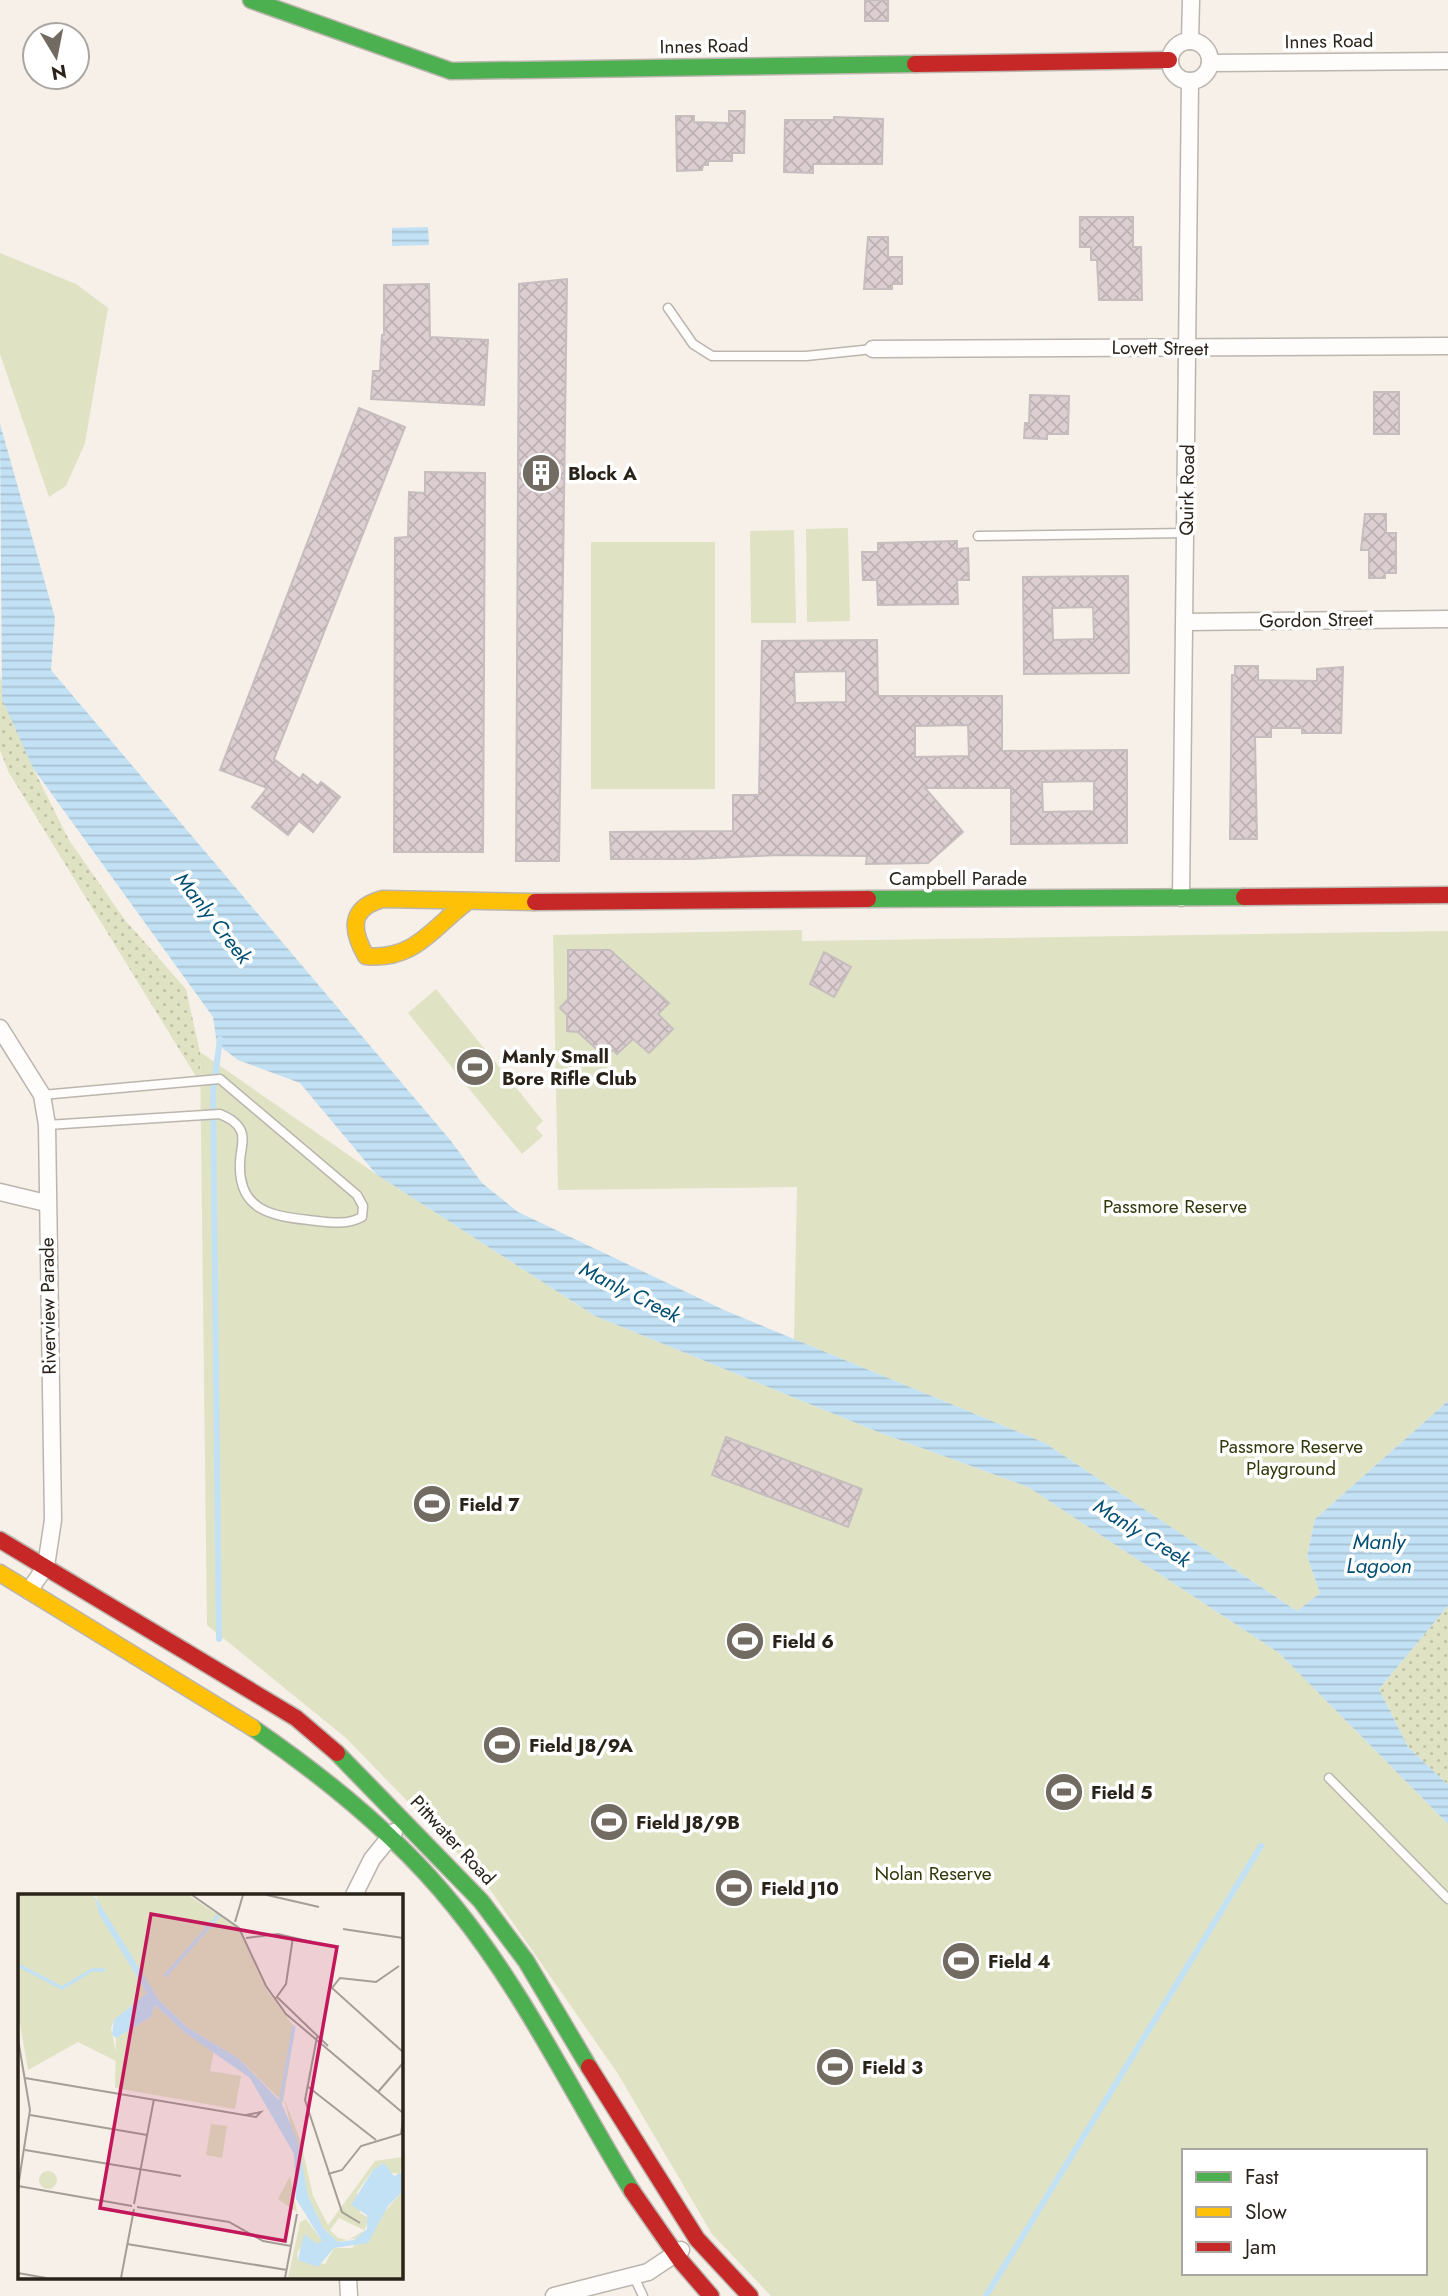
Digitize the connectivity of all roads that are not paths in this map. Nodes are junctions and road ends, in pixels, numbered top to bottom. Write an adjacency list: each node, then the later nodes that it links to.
1 (251, 0): 4 (street, Innes Road)
2 (1191, 0): 3 (street)
3 (1190, 41): 4 (street); 6 (street)
4 (1169, 60): 7 (street)
5 (1448, 61): 6 (street, Innes Road)
6 (1210, 63): 7 (street)
7 (1190, 81): 11 (street, Quirk Road)
8 (668, 308): 10 (lane)
9 (1448, 346): 11 (street, Lovett Street)
10 (873, 349): 11 (street, Lovett Street)
11 (1189, 349): 12 (street, Quirk Road)
12 (1186, 533): 13 (lane); 15 (street, Quirk Road)
13 (978, 536)
14 (1448, 619): 15 (street, Gordon Street)
15 (1185, 622): 17 (street, Quirk Road)
16 (1448, 895): 17 (street, Campbell Parade)
17 (1181, 898): 18 (street, Campbell Parade)
18 (468, 901): 18 (street, Campbell Parade)
19 (0, 1028): 20 (street, Riverview Parade)
20 (41, 1095): 21 (street, Riverview Parade); 21 (lane)
21 (47, 1125): 23 (street, Riverview Parade)
22 (0, 1192): 23 (street)
23 (46, 1203): 25 (street, Riverview Parade)
24 (0, 1540): 25 (street, Pittwater Road)
25 (46, 1566): 27 (street, Riverview Parade); 29 (street, Pittwater Road)
26 (0, 1573): 27 (street)
27 (29, 1591): 30 (street)
28 (1329, 1778): 32 (lane)
29 (405, 1818): 30 (street); 33 (street, Pittwater Road)
30 (390, 1837): 31 (street); 34 (street)
31 (354, 1894)
32 (1448, 1899)
33 (697, 2239): 34 (street); 41 (street, Pittwater Road)
34 (674, 2255): 35 (street); 40 (street)
35 (634, 2277): 38 (street); 39 (lane)
36 (348, 2278): 37 (street)
37 (349, 2296)
38 (554, 2296)
39 (643, 2296)
40 (711, 2296)
41 (750, 2296)

